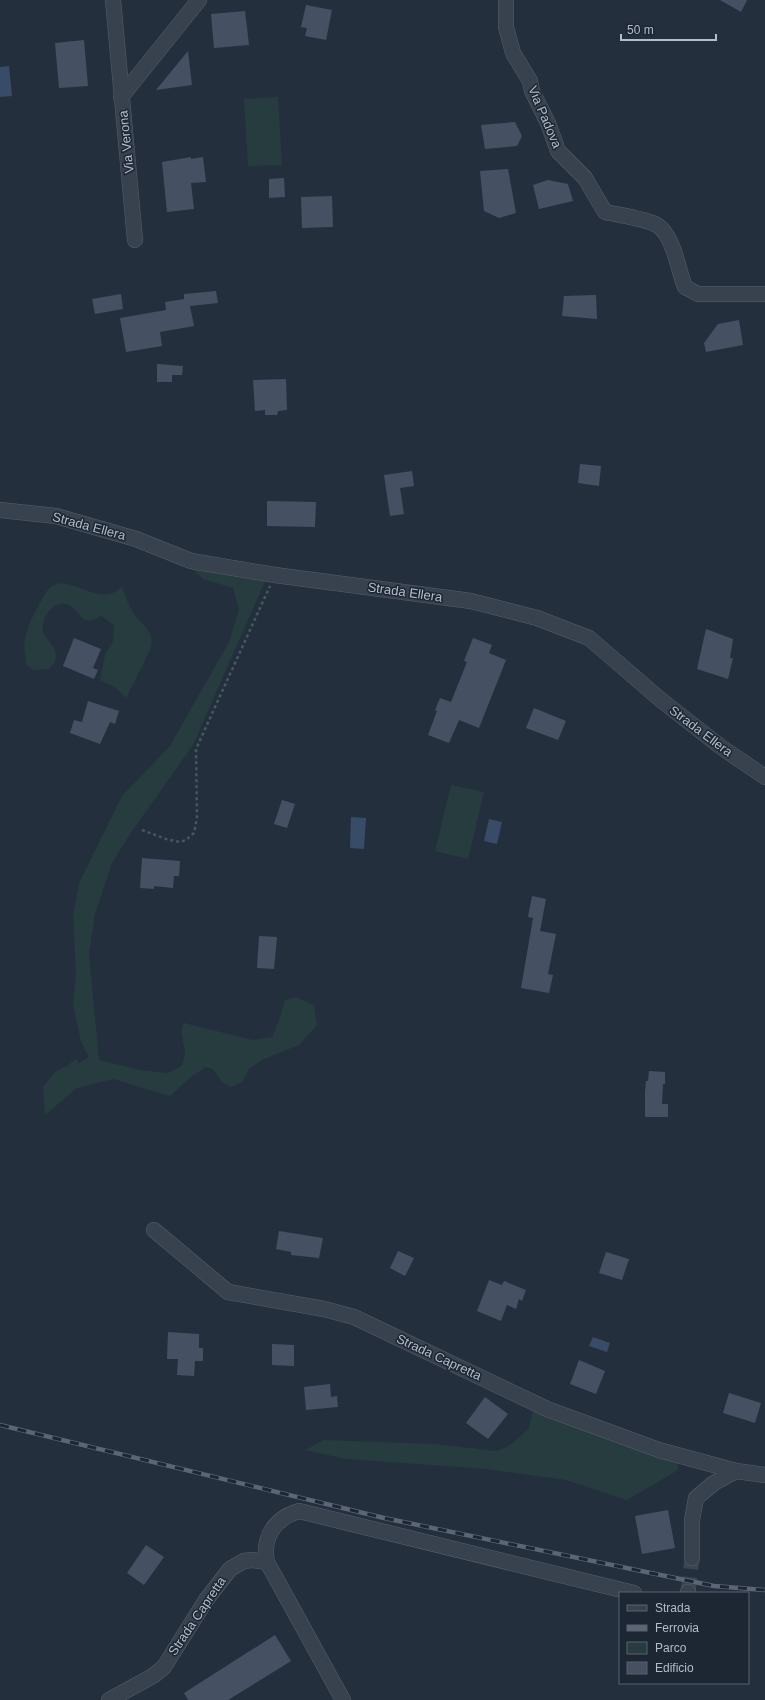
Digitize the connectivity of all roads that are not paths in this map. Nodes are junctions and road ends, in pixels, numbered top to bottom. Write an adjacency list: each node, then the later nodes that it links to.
1 (114, 0): 4 (street)
2 (200, 0): 4 (street, Via Verona)
3 (506, 0): 6 (street, Via Padova)
4 (121, 97): 5 (street, Via Verona)
5 (135, 240)
6 (765, 294)
7 (0, 510): 8 (street, Strada Ellera)
8 (765, 777)
9 (154, 1230): 10 (street, Strada Capretta)
10 (736, 1471): 11 (street, Strada Capretta); 12 (street)
11 (765, 1475)
12 (692, 1558)
13 (267, 1562): 14 (street); 15 (street, Strada Capretta); 16 (street)
14 (630, 1592)
15 (109, 1700)
16 (343, 1700)

